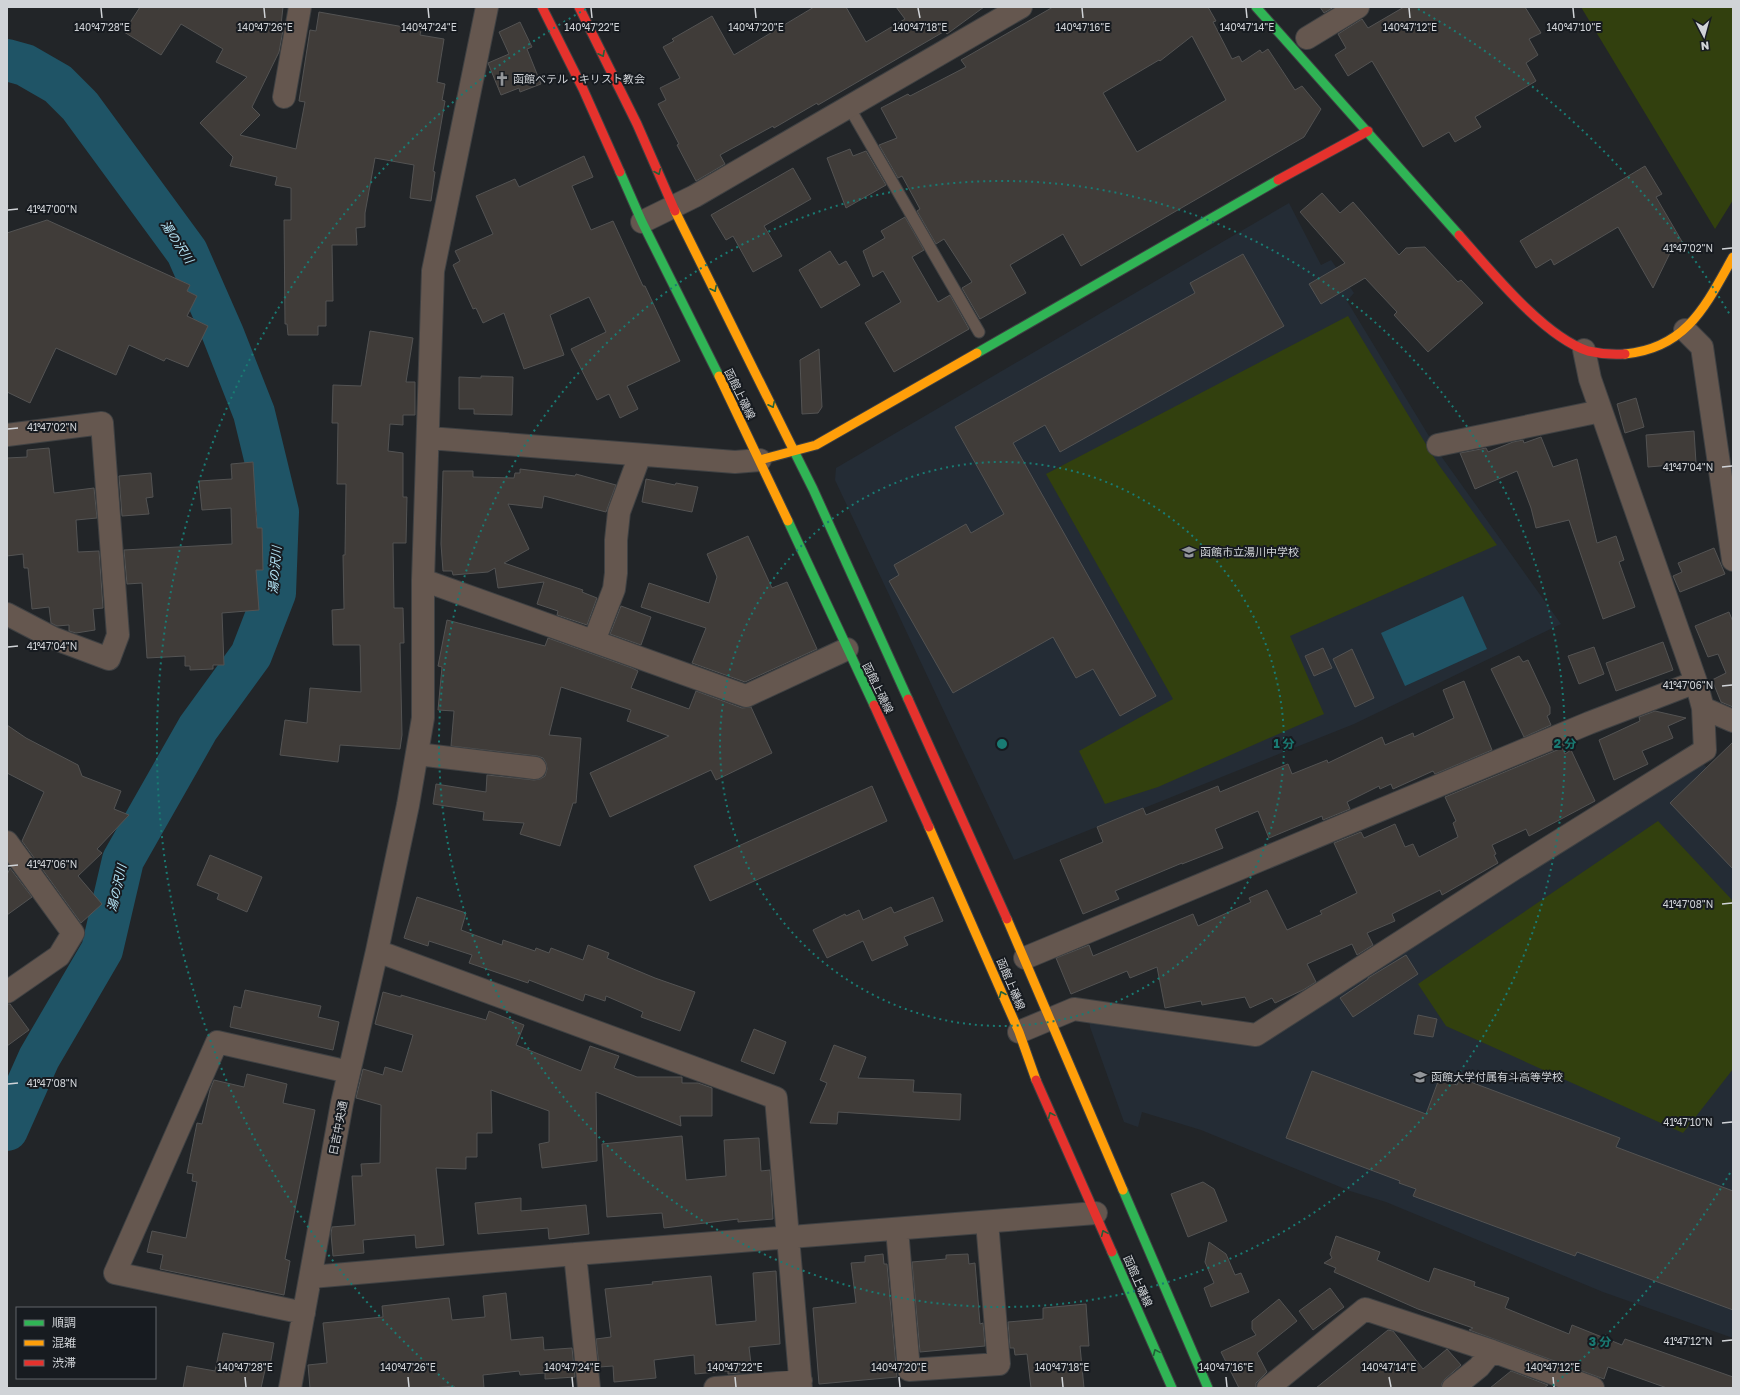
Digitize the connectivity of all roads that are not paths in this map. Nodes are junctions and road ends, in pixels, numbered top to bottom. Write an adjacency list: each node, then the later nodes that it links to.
1 (300, 7): 9 (street)
2 (487, 7): 20 (street, 日吉中央通)
3 (542, 7): 13 (main road, 函館上磯線)
4 (578, 7): 12 (main road, 函館上磯線, one-way to 12)
5 (1021, 7): 10 (street)
6 (1256, 7): 11 (main road)
7 (1358, 7): 8 (street)
8 (1306, 38)
9 (284, 97)
10 (849, 107): 12 (street); 16 (lane)
11 (1368, 132): 17 (main road); 22 (main road)
12 (673, 207): 13 (street); 22 (main road, 函館上磯線, one-way to 22)
13 (642, 222): 24 (main road, 函館上磯線)
14 (1733, 257): 15 (main road)
15 (1685, 330): 17 (main road); 25 (street)
16 (980, 332)
17 (1584, 350): 18 (street)
18 (1601, 411): 21 (street); 30 (street)
19 (7, 436): 27 (street)
20 (429, 438): 23 (street); 26 (street, 日吉中央通)
21 (1438, 445)
22 (795, 452): 24 (main road); 37 (main road, 函館上磯線)
23 (640, 455): 24 (street); 28 (street)
24 (760, 460): 29 (main road, 函館上磯線)
25 (1733, 560)
26 (423, 580): 28 (street); 33 (street, 日吉中央通)
27 (7, 614)
28 (594, 641): 29 (street)
29 (847, 650): 40 (main road, 函館上磯線, one-way to 29)
30 (1696, 682): 31 (street); 37 (street)
31 (1703, 708): 32 (street); 39 (street)
32 (1733, 721)
33 (417, 754): 34 (street); 36 (street, 日吉中央通)
34 (535, 768)
35 (7, 842): 38 (street)
36 (378, 951): 41 (street, 日吉中央通); 45 (street)
37 (1026, 958): 39 (main road, 函館上磯線)
38 (7, 992)
39 (1050, 1020): 40 (street); 55 (main road, 函館上磯線)
40 (1019, 1032): 42 (main road, 函館上磯線, one-way to 40)
41 (349, 1072): 47 (street, 日吉中央通); 48 (street)
42 (1096, 1213): 43 (street); 54 (main road, 函館上磯線, one-way to 42)
43 (987, 1222): 44 (street); 44 (street)
44 (897, 1229): 45 (street)
45 (789, 1238): 46 (street); 50 (street)
46 (575, 1254): 47 (street); 52 (street)
47 (311, 1276): 48 (street, 日吉中央通)
48 (304, 1313): 51 (street, 日吉中央通)
49 (1492, 1351): 56 (street); 57 (street); 58 (street)
50 (801, 1384): 53 (street)
51 (290, 1388)
52 (589, 1388)
53 (715, 1388)
54 (1172, 1388)
55 (1208, 1388)
56 (1268, 1388)
57 (1453, 1388)
58 (1593, 1388)

